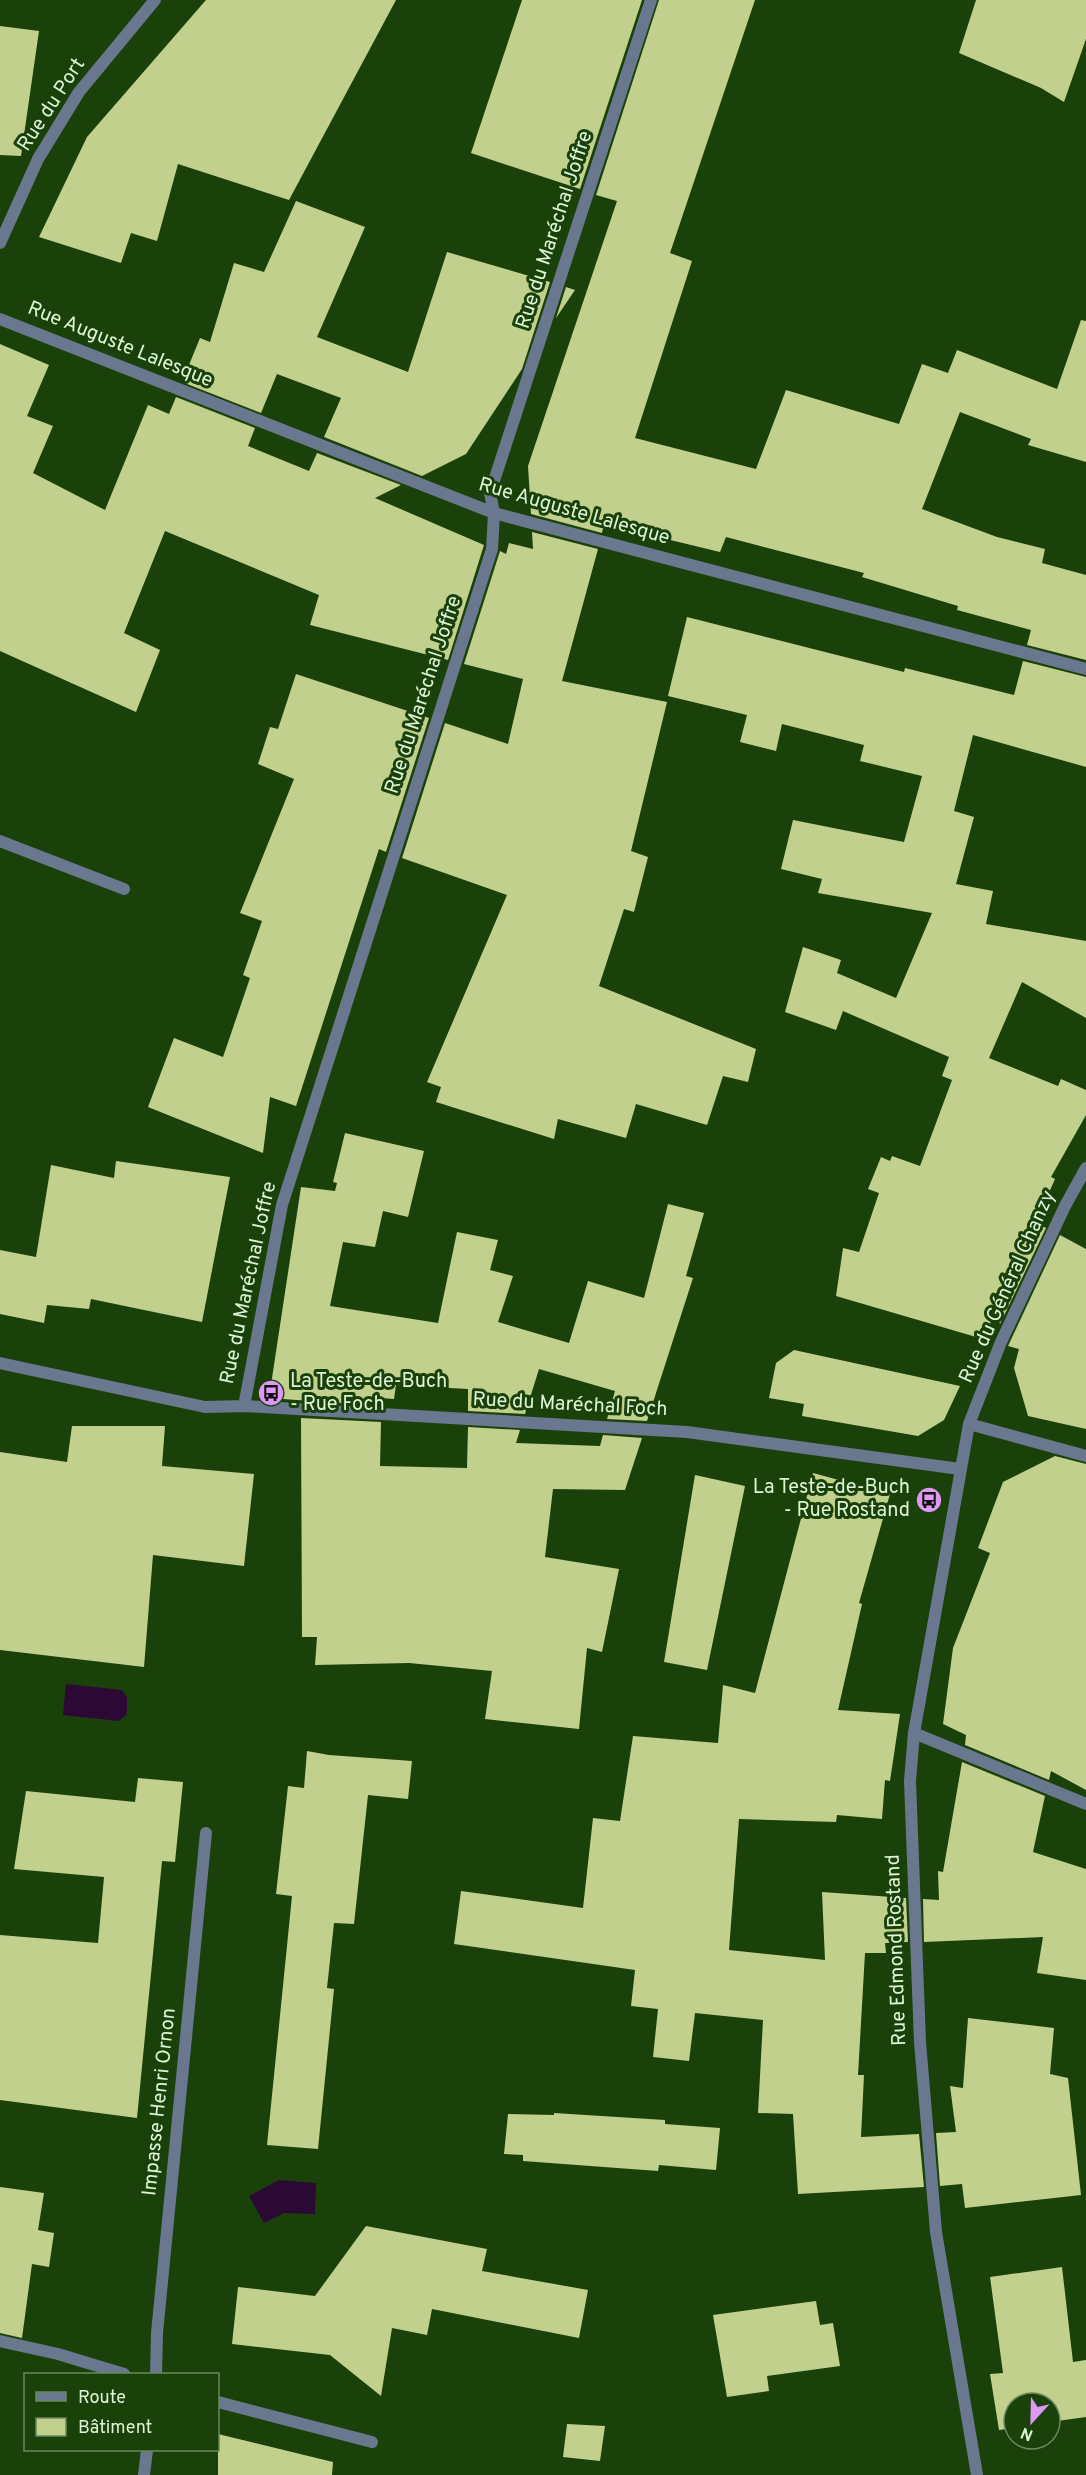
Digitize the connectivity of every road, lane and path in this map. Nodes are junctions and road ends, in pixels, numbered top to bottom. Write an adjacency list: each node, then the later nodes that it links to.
1 (155, 0): 3 (street, Rue du Port)
2 (651, 0): 5 (street, Rue du Maréchal Joffre)
3 (0, 243)
4 (0, 319): 5 (street, Rue Auguste Lalesque)
5 (494, 513): 6 (street, Rue Auguste Lalesque); 11 (street, Rue du Maréchal Joffre)
6 (1086, 669)
7 (0, 841): 8 (street)
8 (124, 889)
9 (1086, 1168): 12 (street, Rue du Général Chanzy)
10 (0, 1363): 11 (street, Rue du Maréchal Foch)
11 (244, 1406): 14 (street, Rue du Maréchal Foch)
12 (969, 1424): 13 (street); 14 (street, Rue Edmond Rostand)
13 (1086, 1456)
14 (960, 1469): 15 (street, Rue Edmond Rostand)
15 (914, 1733): 16 (street); 25 (street, Rue Edmond Rostand)
16 (1086, 1804)
17 (206, 1833): 20 (street, Impasse Henri Ornon)
18 (0, 2341): 19 (street)
19 (120, 2373)
20 (156, 2373)
21 (219, 2402): 22 (street)
22 (372, 2442)
23 (147, 2451): 24 (street)
24 (144, 2475)
25 (977, 2475)

